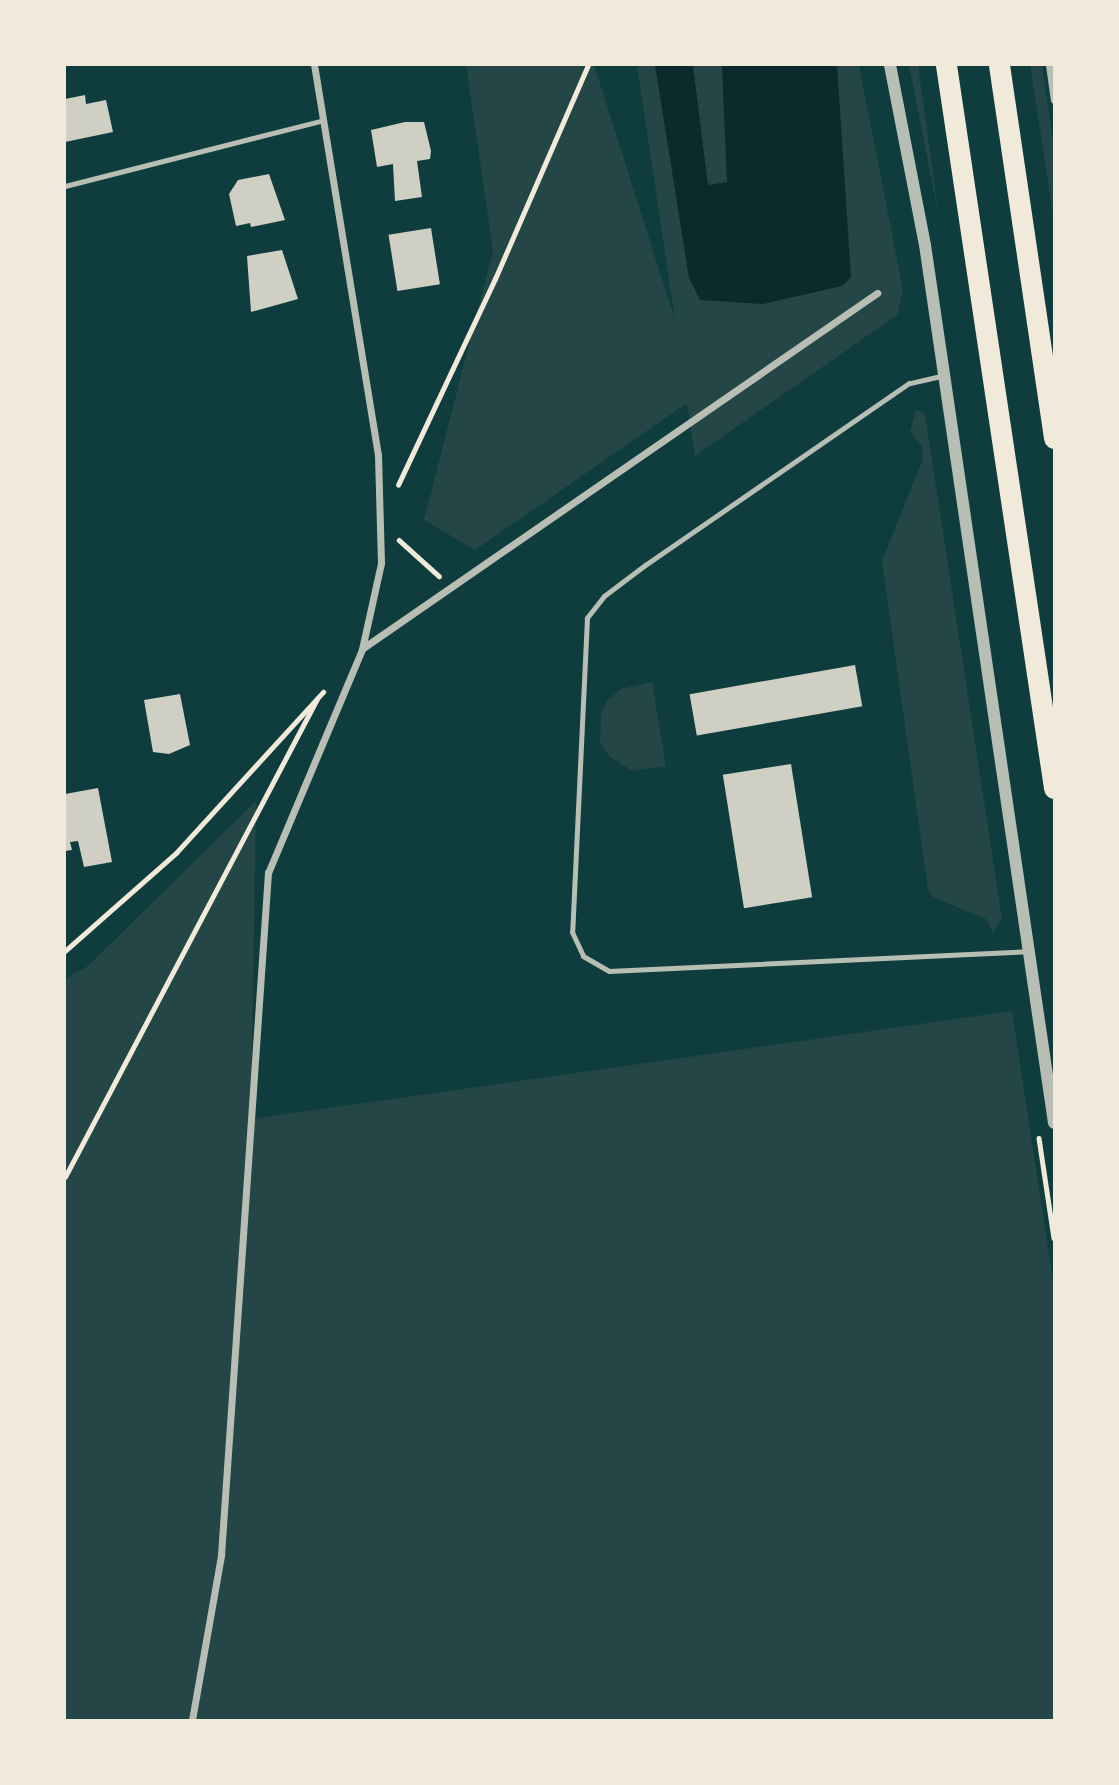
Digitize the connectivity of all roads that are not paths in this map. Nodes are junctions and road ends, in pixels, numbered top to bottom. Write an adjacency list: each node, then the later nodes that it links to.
1 (314, 65): 7 (street)
2 (890, 65): 10 (street)
3 (946, 65): 13 (highway)
4 (999, 65): 11 (highway)
5 (1049, 65): 6 (street)
6 (1054, 100)
7 (323, 120): 8 (lane); 12 (street)
8 (65, 186)
9 (877, 293): 12 (street)
10 (945, 375): 14 (street); 14 (lane)
11 (1054, 438)
12 (362, 649): 16 (street)
13 (1054, 788)
14 (1029, 951): 15 (street)
15 (1054, 1123)
16 (192, 1720)

